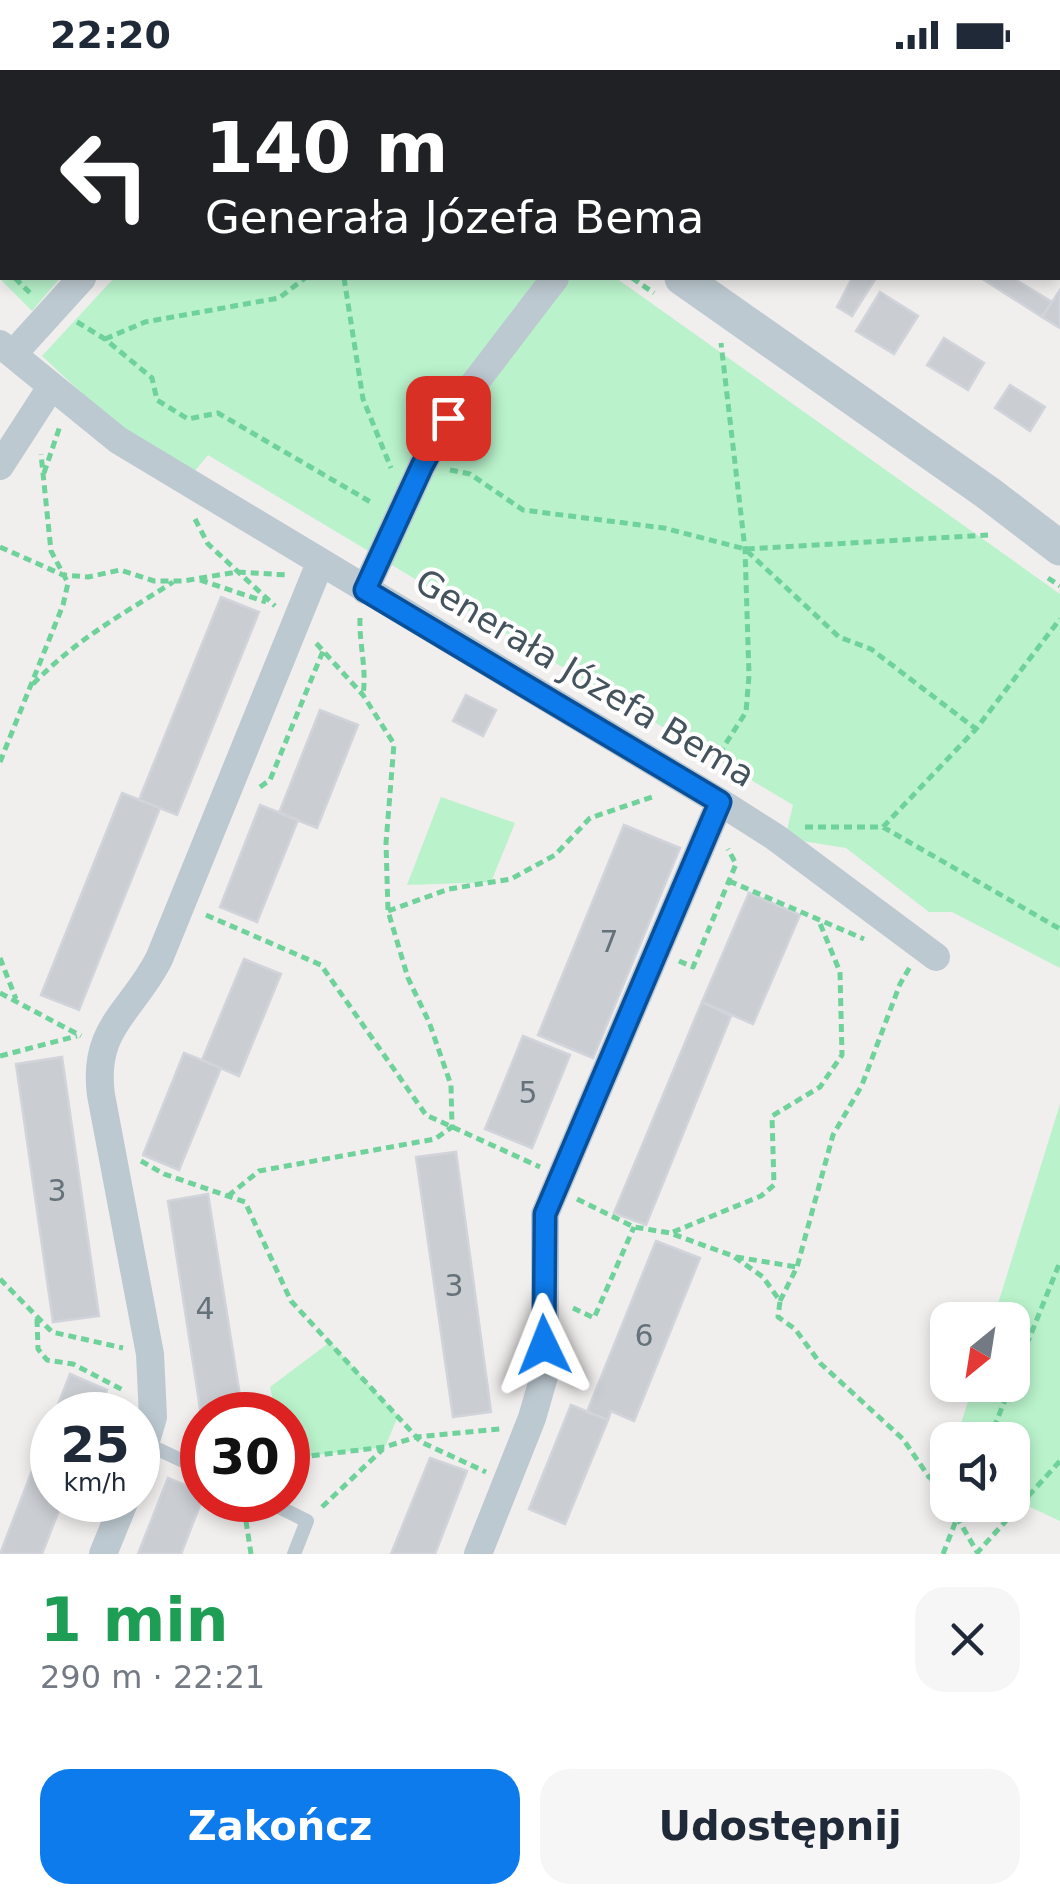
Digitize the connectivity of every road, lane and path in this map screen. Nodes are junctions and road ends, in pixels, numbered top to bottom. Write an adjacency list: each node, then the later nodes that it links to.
1 (80, 280): 7 (street)
2 (302, 280): 14 (path)
3 (344, 280): 14 (path)
4 (553, 280): 12 (street)
5 (685, 280): 18 (street)
6 (721, 340): 19 (path)
7 (7, 349): 8 (street, Generała Józefa Bema)
8 (51, 388): 9 (street); 20 (street, Generała Józefa Bema)
9 (32, 417): 11 (street); 13 (path)
10 (61, 423): 13 (path)
11 (0, 466)
12 (422, 466): 14 (street); 19 (path)
13 (44, 475): 22 (path)
14 (401, 511): 26 (street)
15 (193, 517): 21 (path)
16 (988, 535): 19 (path)
17 (0, 547): 22 (path)
18 (1060, 548)
19 (745, 549): 32 (path); 35 (path)
20 (320, 563): 26 (street, Generała Józefa Bema); 29 (street)
21 (237, 572): 23 (path); 24 (path); 27 (path)
22 (63, 574): 25 (path); 30 (path)
23 (290, 575)
24 (196, 579): 25 (path); 27 (path)
25 (174, 581): 30 (path)
26 (362, 604): 31 (path); 35 (street, Generała Józefa Bema)
27 (273, 605): 29 (path)
28 (1060, 619): 32 (path)
29 (295, 623): 31 (path); 39 (street)
30 (31, 686): 33 (path)
31 (362, 695): 40 (path)
32 (976, 729): 36 (path)
33 (0, 762)
34 (663, 794): 40 (path)
35 (708, 795): 37 (street, Generała Józefa Bema); 52 (street)
36 (883, 827): 37 (path); 42 (path)
37 (774, 837): 45 (street, Generała Józefa Bema)
38 (729, 881): 41 (path)
39 (181, 904): 48 (street); 50 (path)
40 (388, 911): 50 (path)
41 (818, 920): 43 (path); 55 (path)
42 (1060, 929)
43 (868, 940)
44 (0, 958): 47 (path)
45 (925, 959): 58 (path)
46 (0, 993): 47 (path)
47 (18, 1002): 48 (path)
48 (90, 1042): 49 (path); 64 (street)
49 (0, 1056)
50 (452, 1127): 52 (path); 53 (path)
51 (138, 1160): 53 (path)
52 (559, 1182): 54 (path); 67 (street)
53 (228, 1196): 68 (path)
54 (634, 1228): 55 (path); 61 (path)
55 (670, 1233): 56 (path)
56 (734, 1256): 58 (path); 60 (path)
57 (1060, 1262): 63 (path)
58 (797, 1267): 60 (path)
59 (0, 1279): 62 (path)
60 (780, 1301): 72 (path)
61 (563, 1303)
62 (37, 1316): 64 (path); 65 (path)
63 (1030, 1338)
64 (150, 1354): 66 (street)
65 (126, 1392)
66 (152, 1392)
67 (528, 1426): 68 (path); 73 (street)
68 (416, 1436): 69 (path); 73 (path)
69 (386, 1448): 70 (path); 75 (path)
70 (310, 1456)
71 (1060, 1461): 74 (path)
72 (930, 1477)
73 (506, 1482): 86 (street)
74 (1030, 1494)
75 (310, 1518)
76 (116, 1522): 83 (street)
77 (247, 1522): 84 (path)
78 (307, 1522): 85 (lane)
79 (956, 1522): 87 (path)
80 (961, 1522): 82 (path)
81 (1004, 1522): 82 (path)
82 (976, 1553)
83 (103, 1554)
84 (251, 1554)
85 (294, 1554)
86 (478, 1554)
87 (943, 1554)

